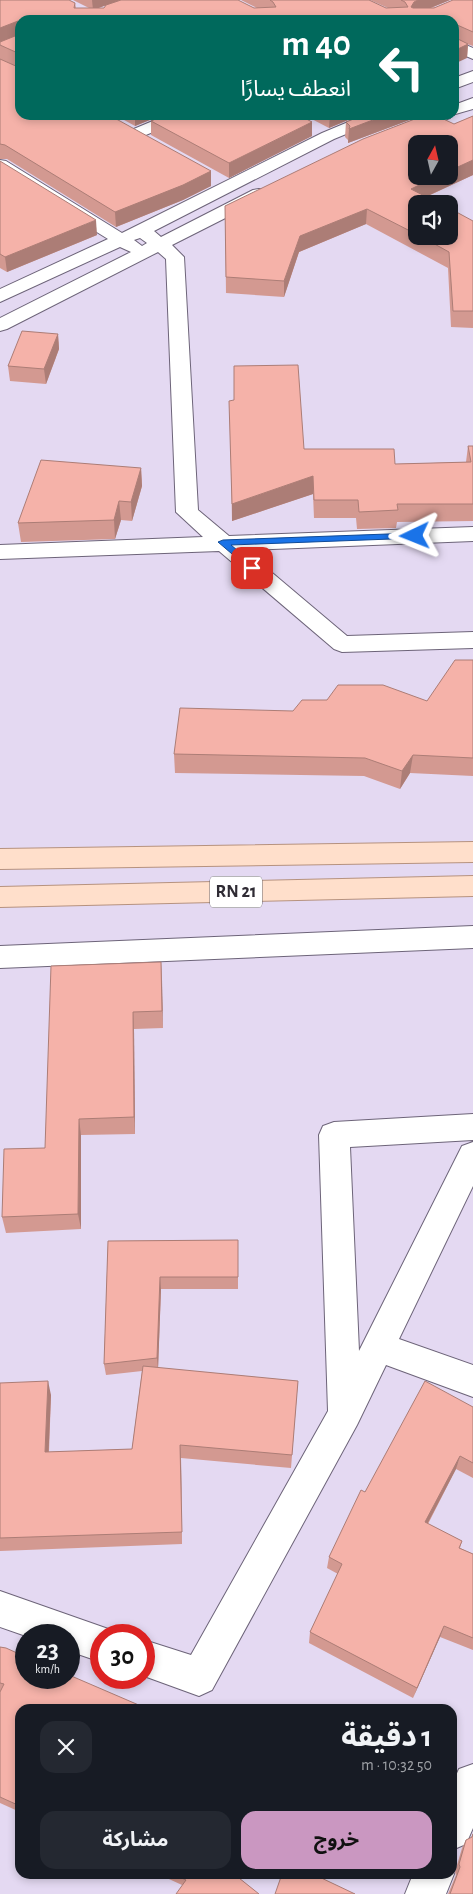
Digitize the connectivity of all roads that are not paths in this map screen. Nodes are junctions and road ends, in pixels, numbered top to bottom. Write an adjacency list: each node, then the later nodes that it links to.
1 (459, 47): 2 (street)
2 (473, 54)
3 (473, 76): 4 (street)
4 (459, 82)
5 (473, 103): 6 (street)
6 (459, 108)
7 (163, 120): 13 (street)
8 (366, 120): 11 (street)
9 (430, 120): 12 (street)
10 (312, 128): 11 (street)
11 (328, 136): 14 (street); 17 (street)
12 (390, 136)
13 (152, 143)
14 (346, 145)
15 (0, 165): 20 (street)
16 (212, 177): 17 (street)
17 (230, 186): 19 (street); 21 (street)
18 (277, 186): 19 (street)
19 (251, 198): 21 (street)
20 (120, 239): 21 (street); 22 (street)
21 (147, 242): 23 (street); 26 (street)
22 (5, 289): 23 (street)
23 (38, 305): 24 (street)
24 (0, 325)
25 (473, 534): 26 (street)
26 (223, 542): 27 (street); 28 (street)
27 (0, 552)
28 (473, 640)
29 (473, 852): 30 (main road, RN 21)
30 (0, 859)
31 (473, 886): 32 (main road, RN 21)
32 (0, 897)
33 (473, 936): 34 (street)
34 (0, 957)
35 (473, 1127): 39 (street)
36 (473, 1155): 37 (street)
37 (378, 1347): 38 (street); 39 (street)
38 (473, 1381)
39 (345, 1414): 42 (street)
40 (0, 1609): 41 (street)
41 (90, 1640)
42 (155, 1662)
43 (473, 1783): 44 (street)
44 (457, 1819)
45 (432, 1879): 46 (street)
46 (425, 1894)

